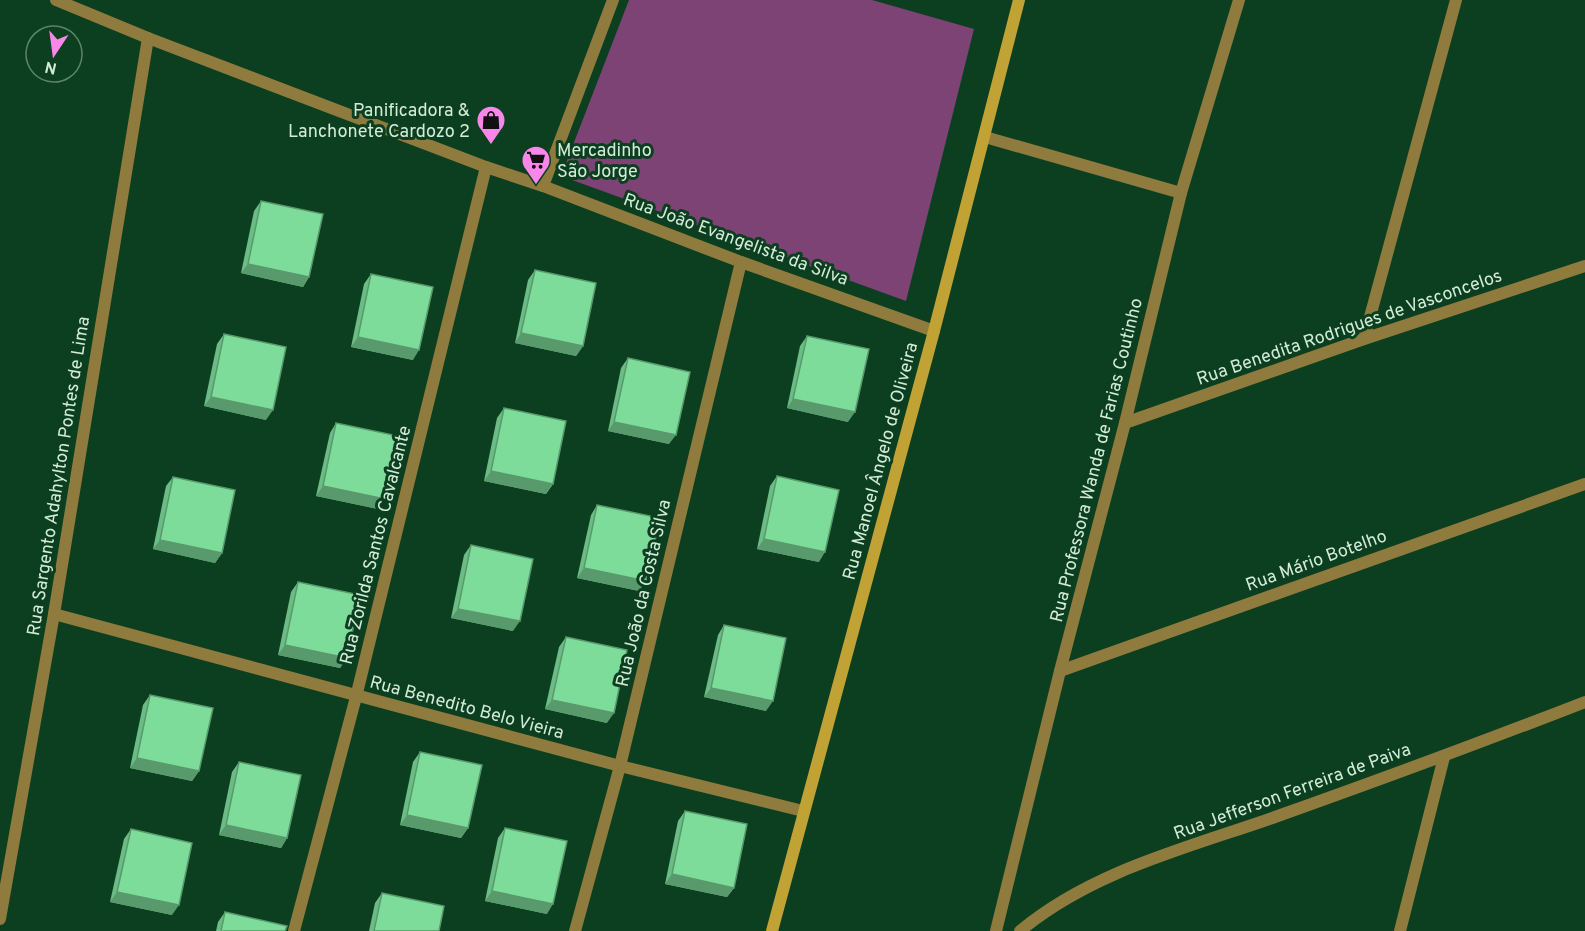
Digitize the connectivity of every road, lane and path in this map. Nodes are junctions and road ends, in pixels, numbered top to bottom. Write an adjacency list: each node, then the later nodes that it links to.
1 (56, 0): 6 (street, Rua João Evangelista da Silva)
2 (613, 0): 9 (street)
3 (1020, 0): 7 (street, Rua Manoel Ângelo de Oliveira)
4 (1239, 0): 10 (street, Rua Professora Wanda de Farias Coutinho)
5 (1456, 0): 14 (street)
6 (148, 38): 8 (street, Rua João Evangelista da Silva); 17 (street, Rua Sargento Adahylton Pontes de Lima)
7 (985, 137): 10 (street); 13 (street, Rua Manoel Ângelo de Oliveira)
8 (486, 166): 9 (street, Rua João Evangelista da Silva); 19 (street, Rua Zorilda Santos Cavalcante)
9 (543, 186): 11 (street, Rua João Evangelista da Silva)
10 (1181, 193): 15 (street, Rua Professora Wanda de Farias Coutinho)
11 (741, 262): 13 (street, Rua João Evangelista da Silva); 22 (street, Rua João da Costa Silva)
12 (1585, 266): 14 (street, Rua Benedita Rodrigues de Vasconcelos)
13 (934, 331): 23 (street, Rua Manoel Ângelo de Oliveira)
14 (1364, 339): 15 (street, Rua Benedita Rodrigues de Vasconcelos)
15 (1125, 423): 18 (street, Rua Professora Wanda de Farias Coutinho)
16 (1585, 484): 18 (street, Rua Mário Botelho)
17 (54, 614): 19 (street, Rua Benedito Belo Vieira); 24 (street, Rua Sargento Adahylton Pontes de Lima)
18 (1060, 671): 28 (street, Rua Professora Wanda de Farias Coutinho)
19 (356, 696): 22 (street, Rua Benedito Belo Vieira); 25 (street, Rua Zorilda Santos Cavalcante)
20 (1585, 702): 21 (street, Rua Jefferson Ferreira de Paiva)
21 (1444, 757): 29 (street, Rua Jefferson Ferreira de Paiva); 30 (street)
22 (620, 766): 23 (street, Rua Benedito Belo Vieira); 26 (street, Rua João da Costa Silva)
23 (804, 811): 27 (street, Rua Manoel Ângelo de Oliveira)
24 (0, 919)
25 (294, 931)
26 (575, 931)
27 (772, 931)
28 (996, 931)
29 (1020, 931)
30 (1400, 931)

